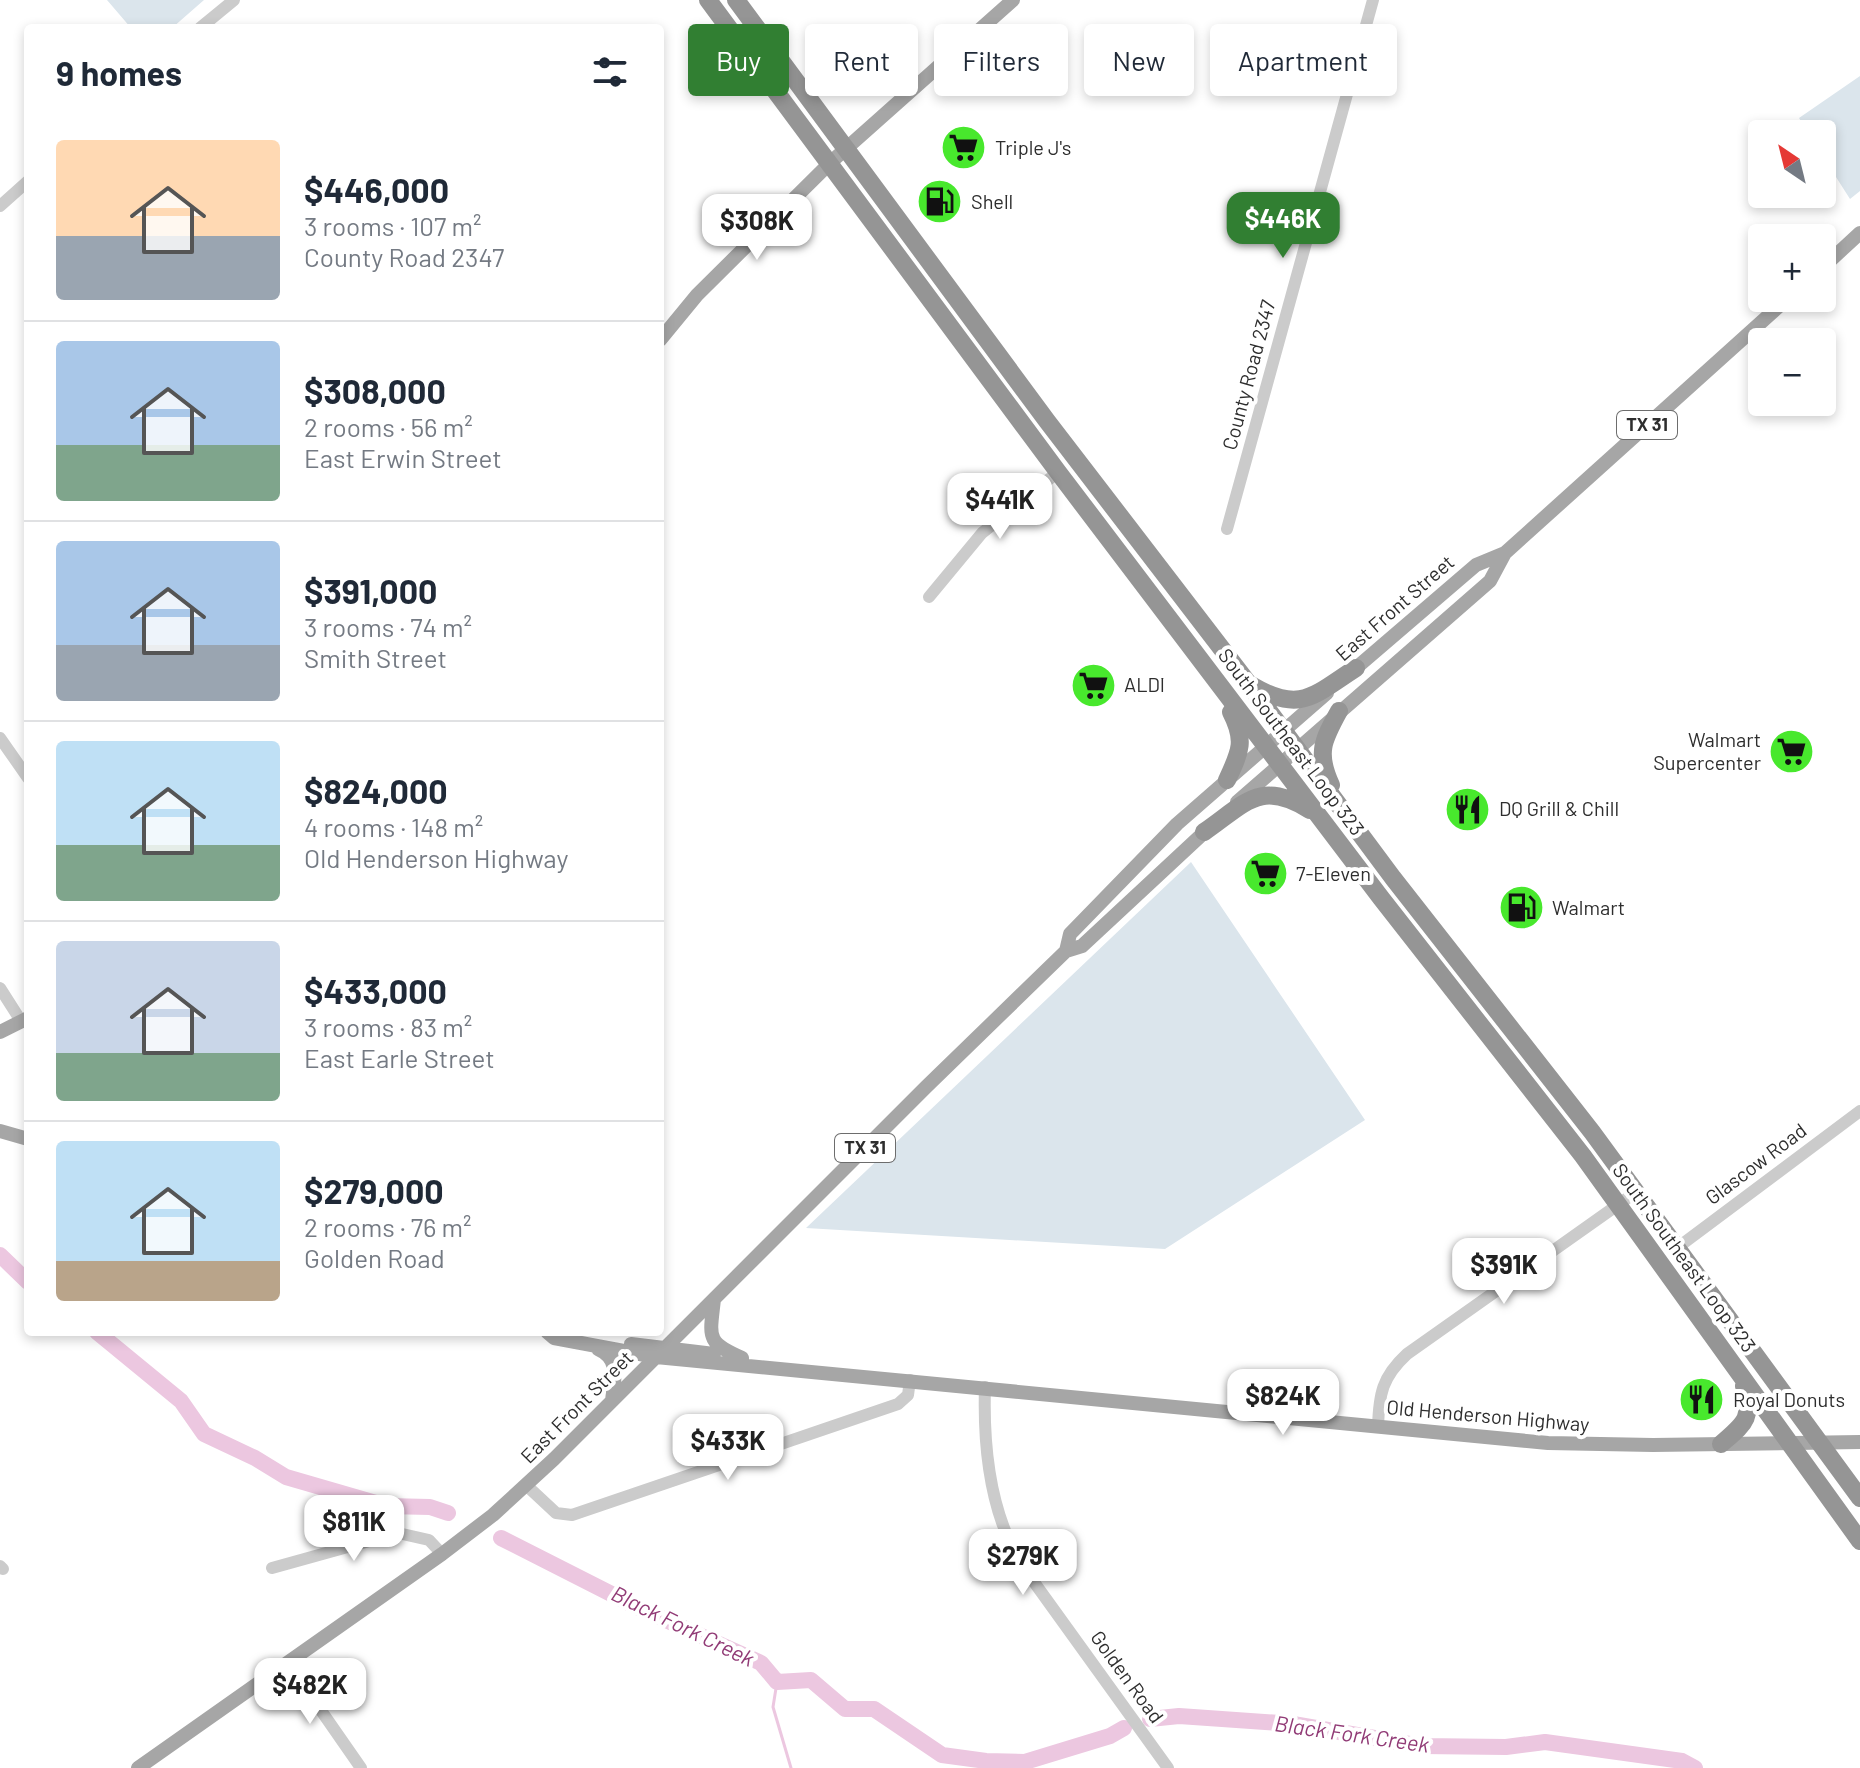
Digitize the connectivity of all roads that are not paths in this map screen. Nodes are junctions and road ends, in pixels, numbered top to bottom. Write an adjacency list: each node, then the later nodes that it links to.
1 (234, 0): 6 (street)
2 (708, 0): 8 (highway, South Southeast Loop 323)
3 (736, 0): 7 (highway, South Southeast Loop 323)
4 (1013, 0): 7 (main road)
5 (1373, 0): 16 (street, County Road 2347)
6 (205, 24)
7 (846, 148): 8 (main road); 21 (highway, South Southeast Loop 323)
8 (831, 162): 14 (main road); 15 (highway, South Southeast Loop 323)
9 (24, 185): 10 (street)
10 (0, 206)
11 (1860, 233): 12 (main road)
12 (1836, 255)
13 (1772, 312): 17 (main road, TX 31)
14 (664, 335)
15 (1058, 472): 18 (street); 20 (highway, South Southeast Loop 323)
16 (1227, 529)
17 (1505, 553): 19 (main road, East Front Street / TX 31); 22 (main road, East Front Street / TX 31)
18 (929, 597)
19 (1356, 668): 21 (highway); 23 (main road, East Front Street / TX 31)
20 (1210, 671): 25 (highway, South Southeast Loop 323); 29 (highway)
21 (1248, 683): 23 (highway, South Southeast Loop 323)
22 (1339, 711): 26 (main road, East Front Street / TX 31); 30 (highway)
23 (1283, 731): 25 (main road, East Front Street / TX 31); 26 (highway, South Southeast Loop 323)
24 (0, 738): 28 (street)
25 (1266, 745): 27 (highway, South Southeast Loop 323); 29 (main road, East Front Street / TX 31)
26 (1296, 749): 27 (main road, East Front Street / TX 31); 30 (highway, South Southeast Loop 323)
27 (1280, 763): 31 (highway, South Southeast Loop 323); 32 (main road, East Front Street / TX 31)
28 (24, 772)
29 (1227, 780): 33 (main road, East Front Street / TX 31)
30 (1342, 809): 35 (highway, South Southeast Loop 323)
31 (1318, 816): 32 (highway); 36 (highway, South Southeast Loop 323)
32 (1204, 832): 33 (main road, East Front Street / TX 31)
33 (1066, 951): 45 (main road, East Front Street / TX 31)
34 (0, 988): 37 (street)
35 (1490, 1002): 36 (highway); 42 (highway, South Southeast Loop 323)
36 (1472, 1015): 43 (highway, South Southeast Loop 323)
37 (24, 1019): 38 (main road)
38 (0, 1032)
39 (1860, 1111): 44 (street, Glascow Road)
40 (0, 1131): 41 (main road)
41 (24, 1138)
42 (1636, 1192): 43 (street); 44 (highway, South Southeast Loop 323)
43 (1618, 1204): 52 (highway, South Southeast Loop 323); 56 (street)
44 (1677, 1248): 58 (highway, South Southeast Loop 323)
45 (714, 1299): 49 (main road, East Front Street / TX 31); 50 (main road)
46 (552, 1336): 48 (main road, Old Henderson Highway)
47 (588, 1336): 49 (main road, Old Henderson Highway)
48 (594, 1347): 49 (main road, Old Henderson Highway); 55 (main road)
49 (661, 1352): 50 (main road, Old Henderson Highway); 51 (main road, Old Henderson Highway); 55 (main road, East Front Street / TX 31)
50 (742, 1358): 51 (main road, Old Henderson Highway)
51 (780, 1367): 53 (main road, Old Henderson Highway)
52 (1741, 1376): 59 (highway); 60 (highway, South Southeast Loop 323)
53 (910, 1380): 54 (main road, Old Henderson Highway); 63 (street)
54 (985, 1387): 56 (main road, Old Henderson Highway); 71 (street, Golden Road)
55 (612, 1401): 63 (main road, East Front Street / TX 31)
56 (1378, 1427): 59 (main road, Old Henderson Highway)
57 (1860, 1442): 58 (main road, Old Henderson Highway)
58 (1820, 1443): 60 (main road, Old Henderson Highway); 64 (highway, South Southeast Loop 323)
59 (1721, 1444): 60 (main road, Old Henderson Highway)
60 (1789, 1444): 65 (highway, South Southeast Loop 323)
61 (1860, 1471): 62 (highway)
62 (1860, 1483)
63 (526, 1485): 66 (main road, East Front Street / TX 31)
64 (1860, 1498)
65 (1860, 1541)
66 (442, 1554): 67 (street); 68 (main road, East Front Street / TX 31)
67 (272, 1568)
68 (288, 1663): 69 (main road, East Front Street / TX 31); 70 (street)
69 (138, 1768)
70 (361, 1768)
71 (1168, 1768)

